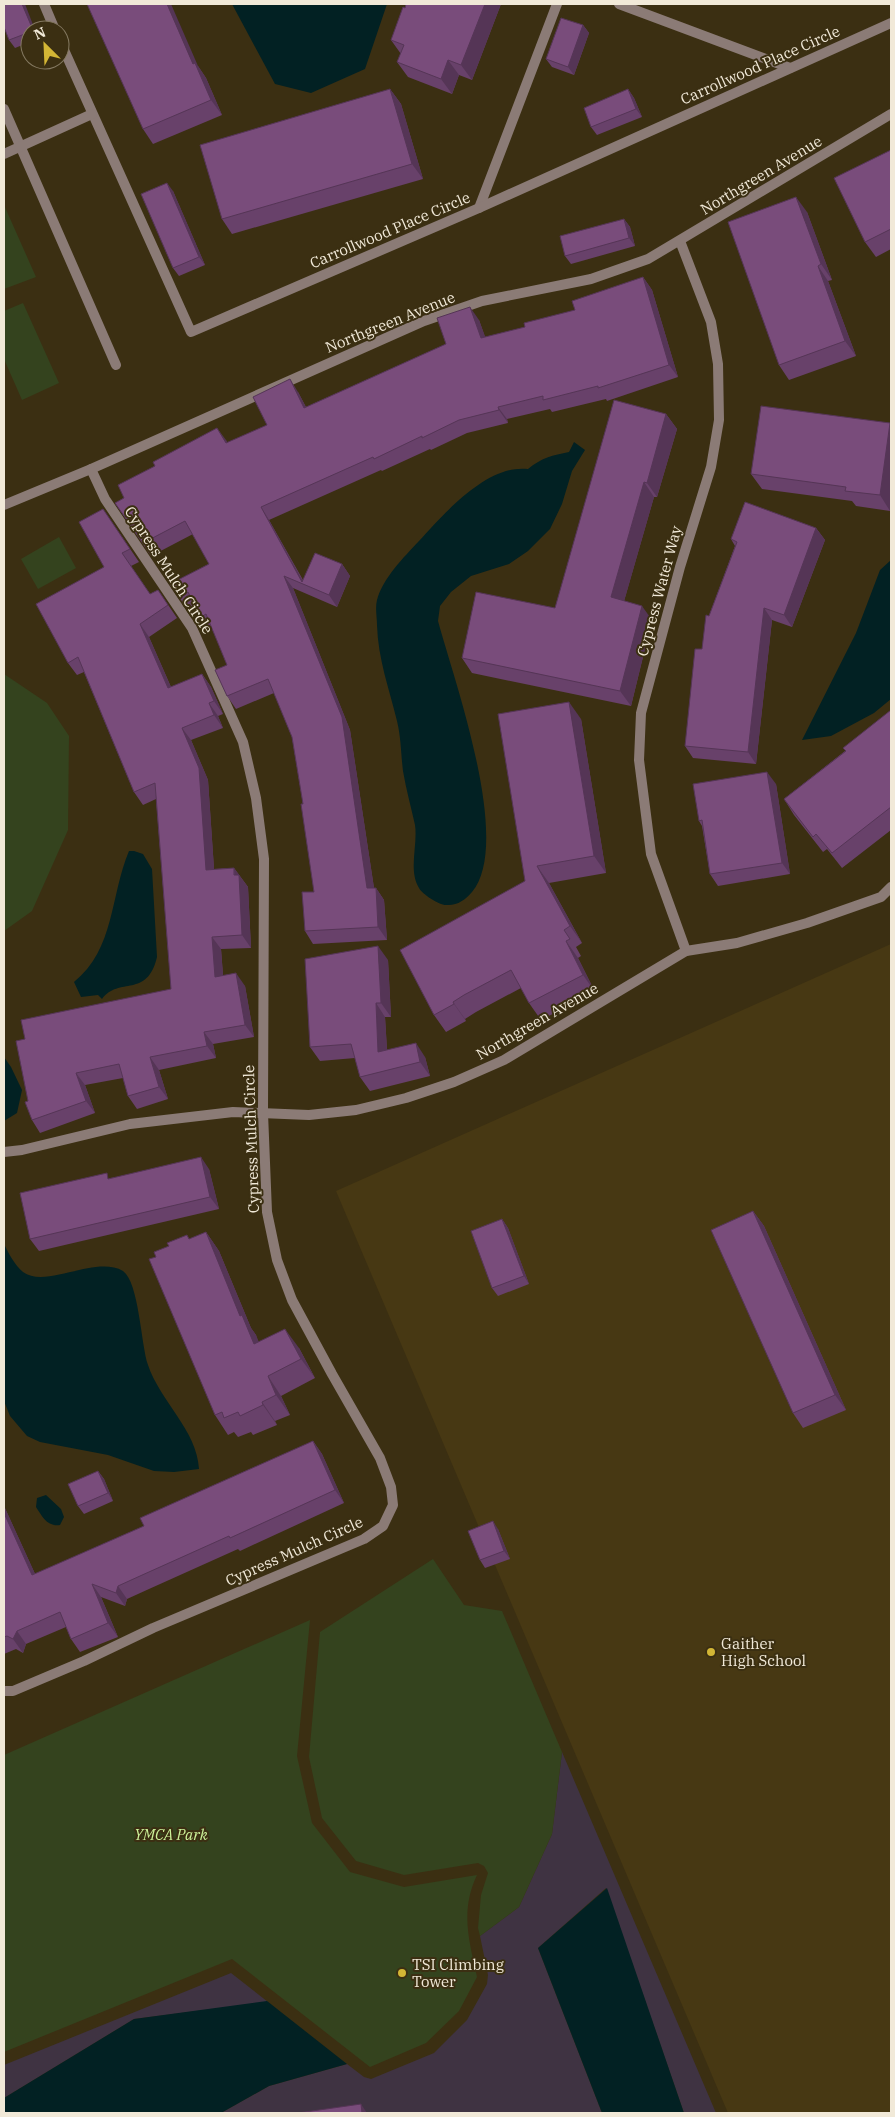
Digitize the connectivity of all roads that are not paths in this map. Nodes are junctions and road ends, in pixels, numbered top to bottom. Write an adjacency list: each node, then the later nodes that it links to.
1 (44, 4): 4 (street)
2 (557, 4): 13 (street)
3 (619, 4): 7 (street)
4 (51, 20)
5 (891, 23): 7 (street, Carrollwood Place Circle)
6 (70, 64): 9 (street, Carrollwood Place Circle)
7 (790, 68): 13 (street, Carrollwood Place Circle)
8 (4, 109): 11 (street)
9 (92, 114): 11 (street); 13 (street, Carrollwood Place Circle)
10 (891, 114): 14 (street, Northgreen Avenue)
11 (20, 146): 12 (street); 15 (street)
12 (4, 154)
13 (479, 208)
14 (680, 241): 16 (street, Northgreen Avenue); 19 (street, Cypress Water Way)
15 (116, 365)
16 (91, 469): 17 (street, Northgreen Avenue); 20 (street, Cypress Mulch Circle)
17 (4, 505)
18 (891, 888): 19 (street, Northgreen Avenue)
19 (686, 951): 20 (street, Northgreen Avenue)
20 (263, 1113): 21 (street, Northgreen Avenue); 22 (street, Cypress Mulch Circle)
21 (4, 1152)
22 (4, 1691)

